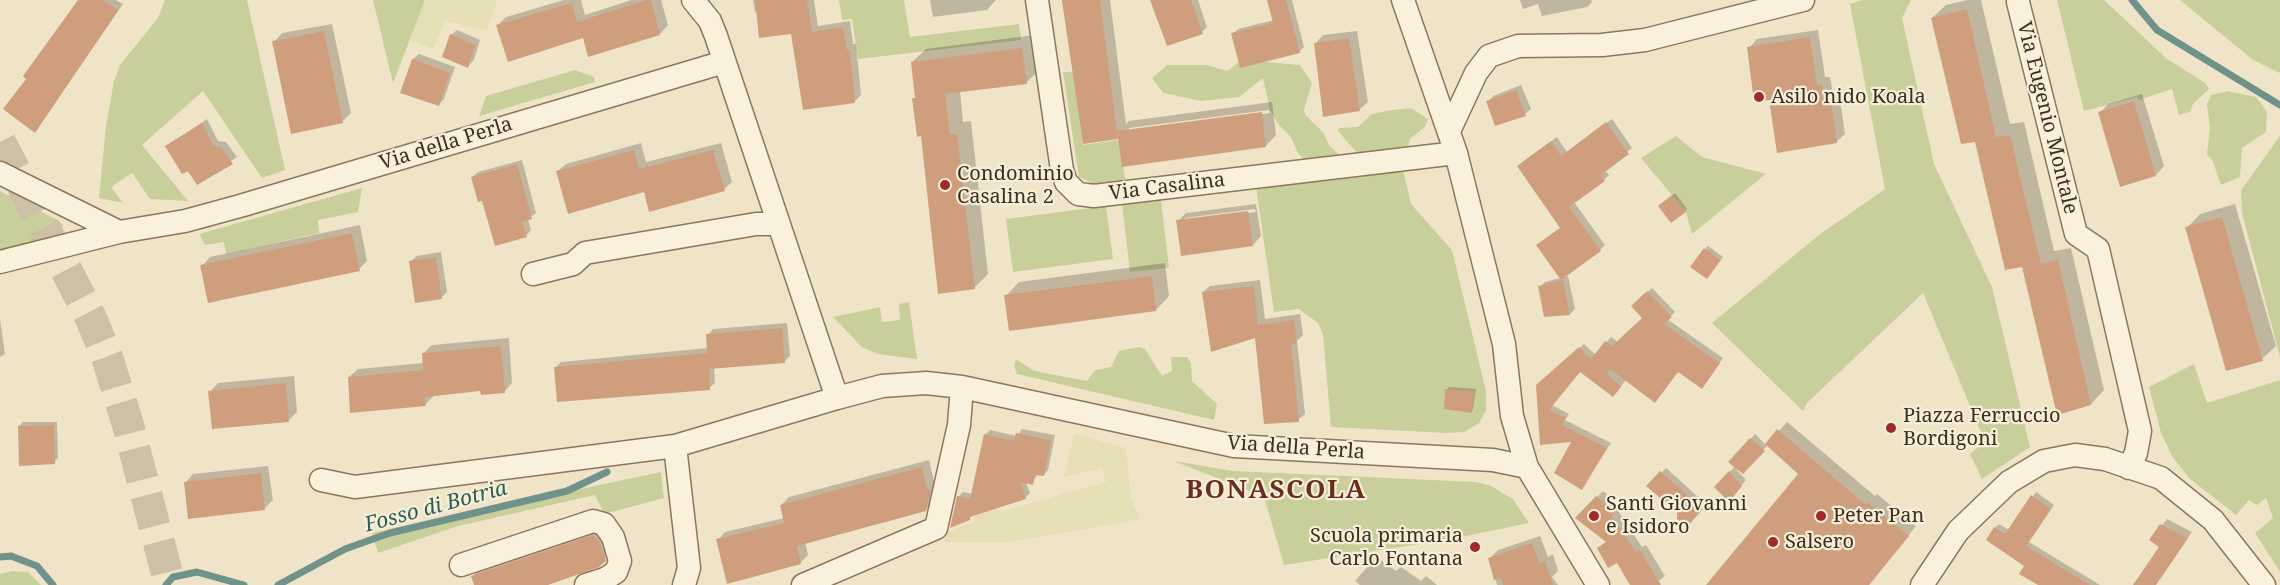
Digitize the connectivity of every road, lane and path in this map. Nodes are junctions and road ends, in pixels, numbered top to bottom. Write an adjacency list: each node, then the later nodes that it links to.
1 (693, 0): 6 (street)
2 (1037, 0): 8 (street, Via Casalina)
3 (1403, 0): 7 (street)
4 (1803, 0): 7 (street)
5 (2018, 2): 18 (street, Via Eugenio Montale)
6 (724, 62): 10 (street); 11 (street, Via della Perla)
7 (1450, 129): 8 (street)
8 (1456, 153): 17 (street)
9 (0, 173): 11 (street)
10 (778, 224): 13 (street); 15 (street)
11 (120, 232): 12 (street, Via della Perla)
12 (0, 262)
13 (533, 274)
14 (962, 387): 15 (street, Via della Perla); 17 (street, Via della Perla); 23 (street)
15 (837, 398): 16 (street, Via della Perla)
16 (675, 446): 19 (street, Via della Perla); 22 (street)
17 (1527, 467): 24 (street)
18 (2129, 468): 25 (street); 26 (street)
19 (321, 480)
20 (461, 565): 21 (street)
21 (586, 585)
22 (684, 585)
23 (803, 585)
24 (1598, 585)
25 (1922, 585)
26 (2264, 585)

